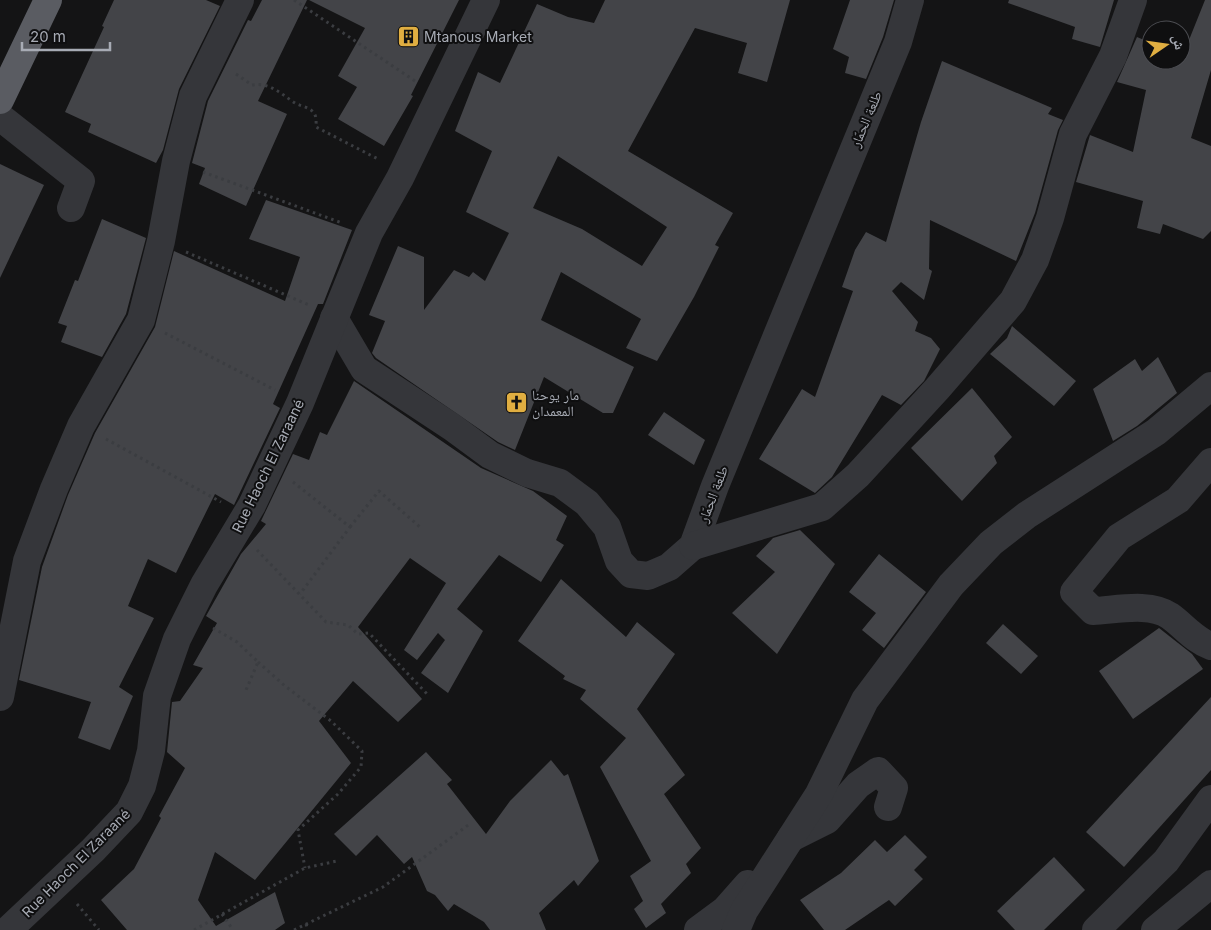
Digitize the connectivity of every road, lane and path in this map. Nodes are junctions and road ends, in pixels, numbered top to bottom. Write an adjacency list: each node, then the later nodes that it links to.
1 (48, 0): 9 (highway)
2 (240, 0): 7 (street)
3 (294, 0): 8 (path)
4 (486, 0): 8 (street, Rue Haoch El Zaraané)
5 (910, 0): 26 (street, طلعة الحمّار)
6 (1133, 0): 26 (street)
7 (213, 57): 11 (street); 12 (path)
8 (438, 96): 12 (street, Rue Haoch El Zaraané)
9 (0, 100)
10 (0, 117): 13 (street)
11 (176, 161): 14 (path); 15 (street)
12 (403, 172): 14 (street, Rue Haoch El Zaraané)
13 (71, 208)
14 (369, 232): 16 (street, Rue Haoch El Zaraané)
15 (161, 241): 16 (path); 17 (street)
16 (334, 318): 19 (street, Rue Haoch El Zaraané); 26 (street, طلعة الحمّار)
17 (142, 320): 19 (path); 20 (street)
18 (1211, 386): 37 (street)
19 (300, 403): 22 (street, Rue Haoch El Zaraané)
20 (82, 426): 23 (path); 33 (street)
21 (1211, 462): 29 (street)
22 (270, 464): 23 (street, Rue Haoch El Zaraané); 24 (path)
23 (241, 523): 27 (path); 28 (street, Rue Haoch El Zaraané)
24 (350, 527): 25 (path); 27 (path)
25 (421, 528)
26 (693, 546)
27 (300, 594): 32 (path)
28 (189, 614): 30 (path); 41 (street, Rue Haoch El Zaraané)
29 (1211, 646)
30 (258, 662): 31 (path); 39 (path)
31 (246, 690)
32 (428, 695)
33 (0, 696)
34 (1211, 799): 53 (street)
35 (888, 807): 37 (street)
36 (471, 823): 44 (path)
37 (791, 838): 40 (street)
38 (337, 861): 39 (path)
39 (305, 868): 43 (path)
40 (766, 876): 51 (street); 52 (street)
41 (59, 883): 45 (street, Rue Haoch El Zaraané); 46 (path)
42 (1211, 884): 54 (street)
43 (222, 914): 47 (path); 48 (path)
44 (306, 924): 49 (path); 50 (path)
45 (8, 930)
46 (99, 930)
47 (194, 930)
48 (233, 930)
49 (294, 930)
50 (308, 930)
51 (698, 930)
52 (736, 930)
53 (1096, 930)
54 (1155, 930)

